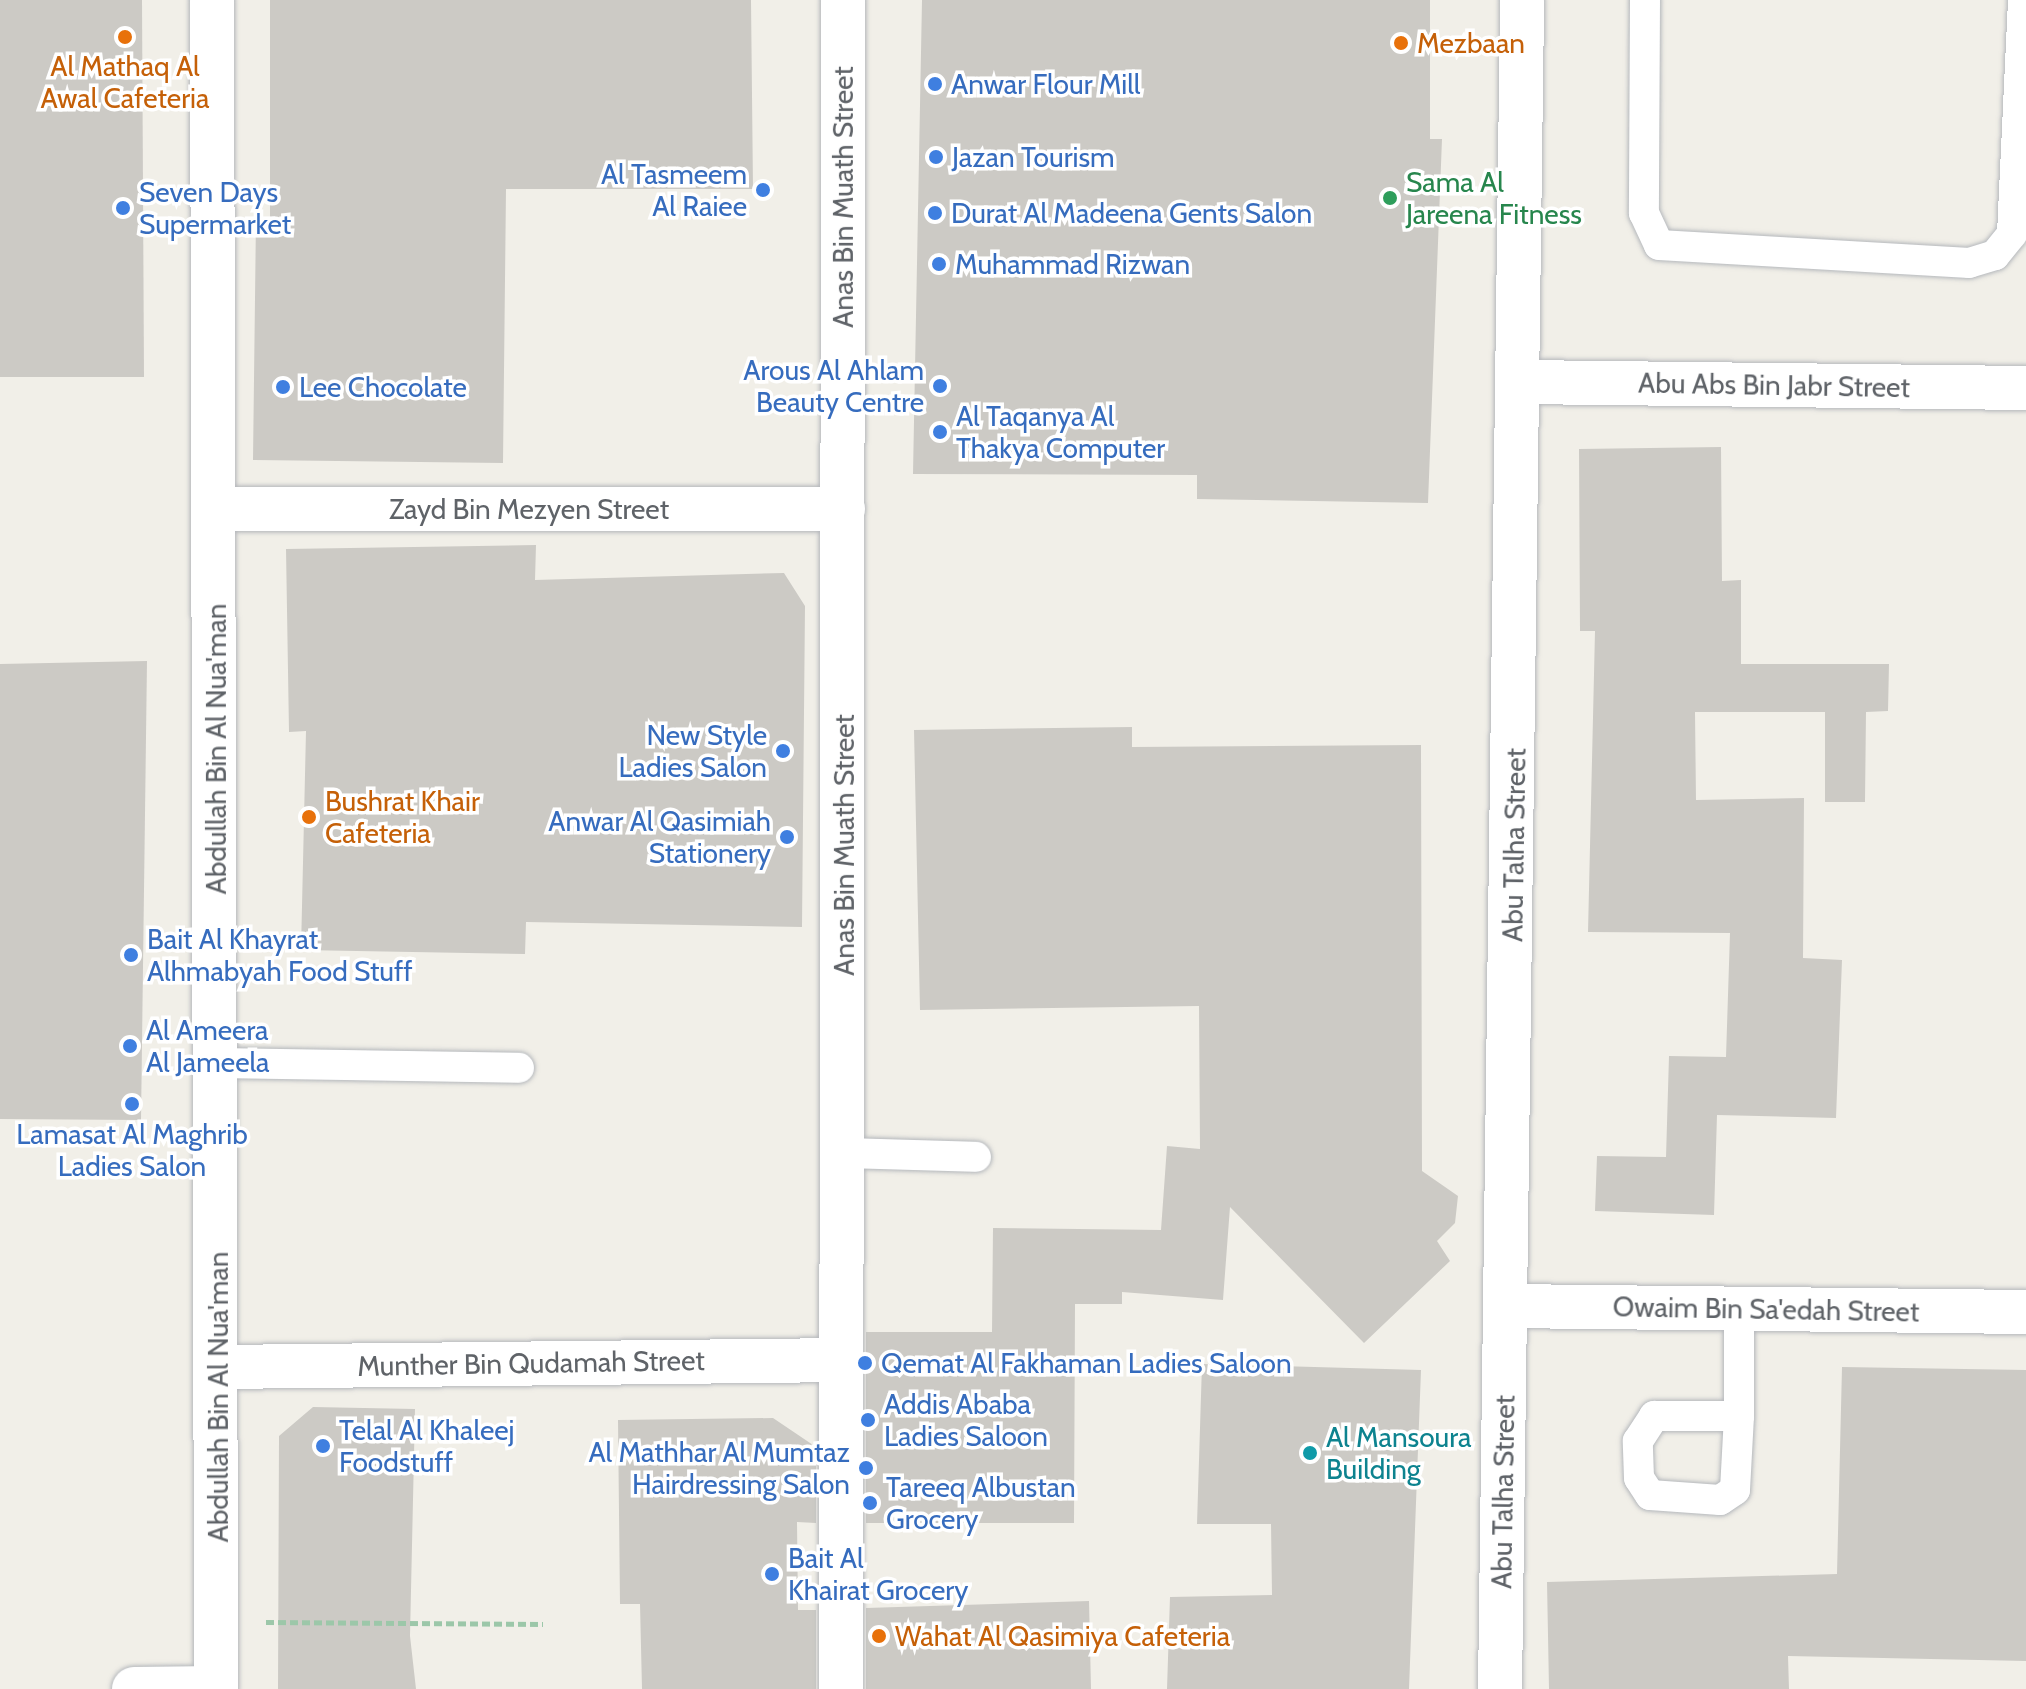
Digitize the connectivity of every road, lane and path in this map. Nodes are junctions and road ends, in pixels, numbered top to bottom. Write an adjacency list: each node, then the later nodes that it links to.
1 (212, 0): 8 (street, Abdullah Bin Al Nua'man)
2 (843, 0): 9 (street, Anas Bin Muath Street)
3 (1522, 0): 6 (street, Abu Talha Street)
4 (1645, 0): 5 (lane)
5 (2023, 0)
6 (1521, 382): 7 (street, Abu Abs Bin Jabr Street); 14 (street, Abu Talha Street)
7 (2026, 388)
8 (215, 509): 9 (street, Zayd Bin Mezyen Street); 10 (street, Abdullah Bin Al Nua'man)
9 (843, 509): 12 (street, Anas Bin Muath Street)
10 (217, 1063): 11 (lane); 18 (street, Abdullah Bin Al Nua'man)
11 (519, 1068)
12 (844, 1153): 13 (lane); 17 (street, Anas Bin Muath Street)
13 (976, 1157)
14 (1506, 1306): 15 (street, Owaim Bin Sa'edah Street); 25 (street, Abu Talha Street)
15 (1739, 1308): 16 (street, Owaim Bin Sa'edah Street); 19 (lane)
16 (2026, 1312)
17 (842, 1360): 18 (street, Munther Bin Qudamah Street); 24 (street, Anas Bin Muath Street)
18 (219, 1367): 20 (street, Abdullah Bin Al Nua'man)
19 (1739, 1416)
20 (217, 1622): 21 (path); 22 (street, Abdullah Bin Al Nua'man)
21 (543, 1624)
22 (216, 1688): 23 (street)
23 (134, 1689)
24 (841, 1689)
25 (1500, 1689)

